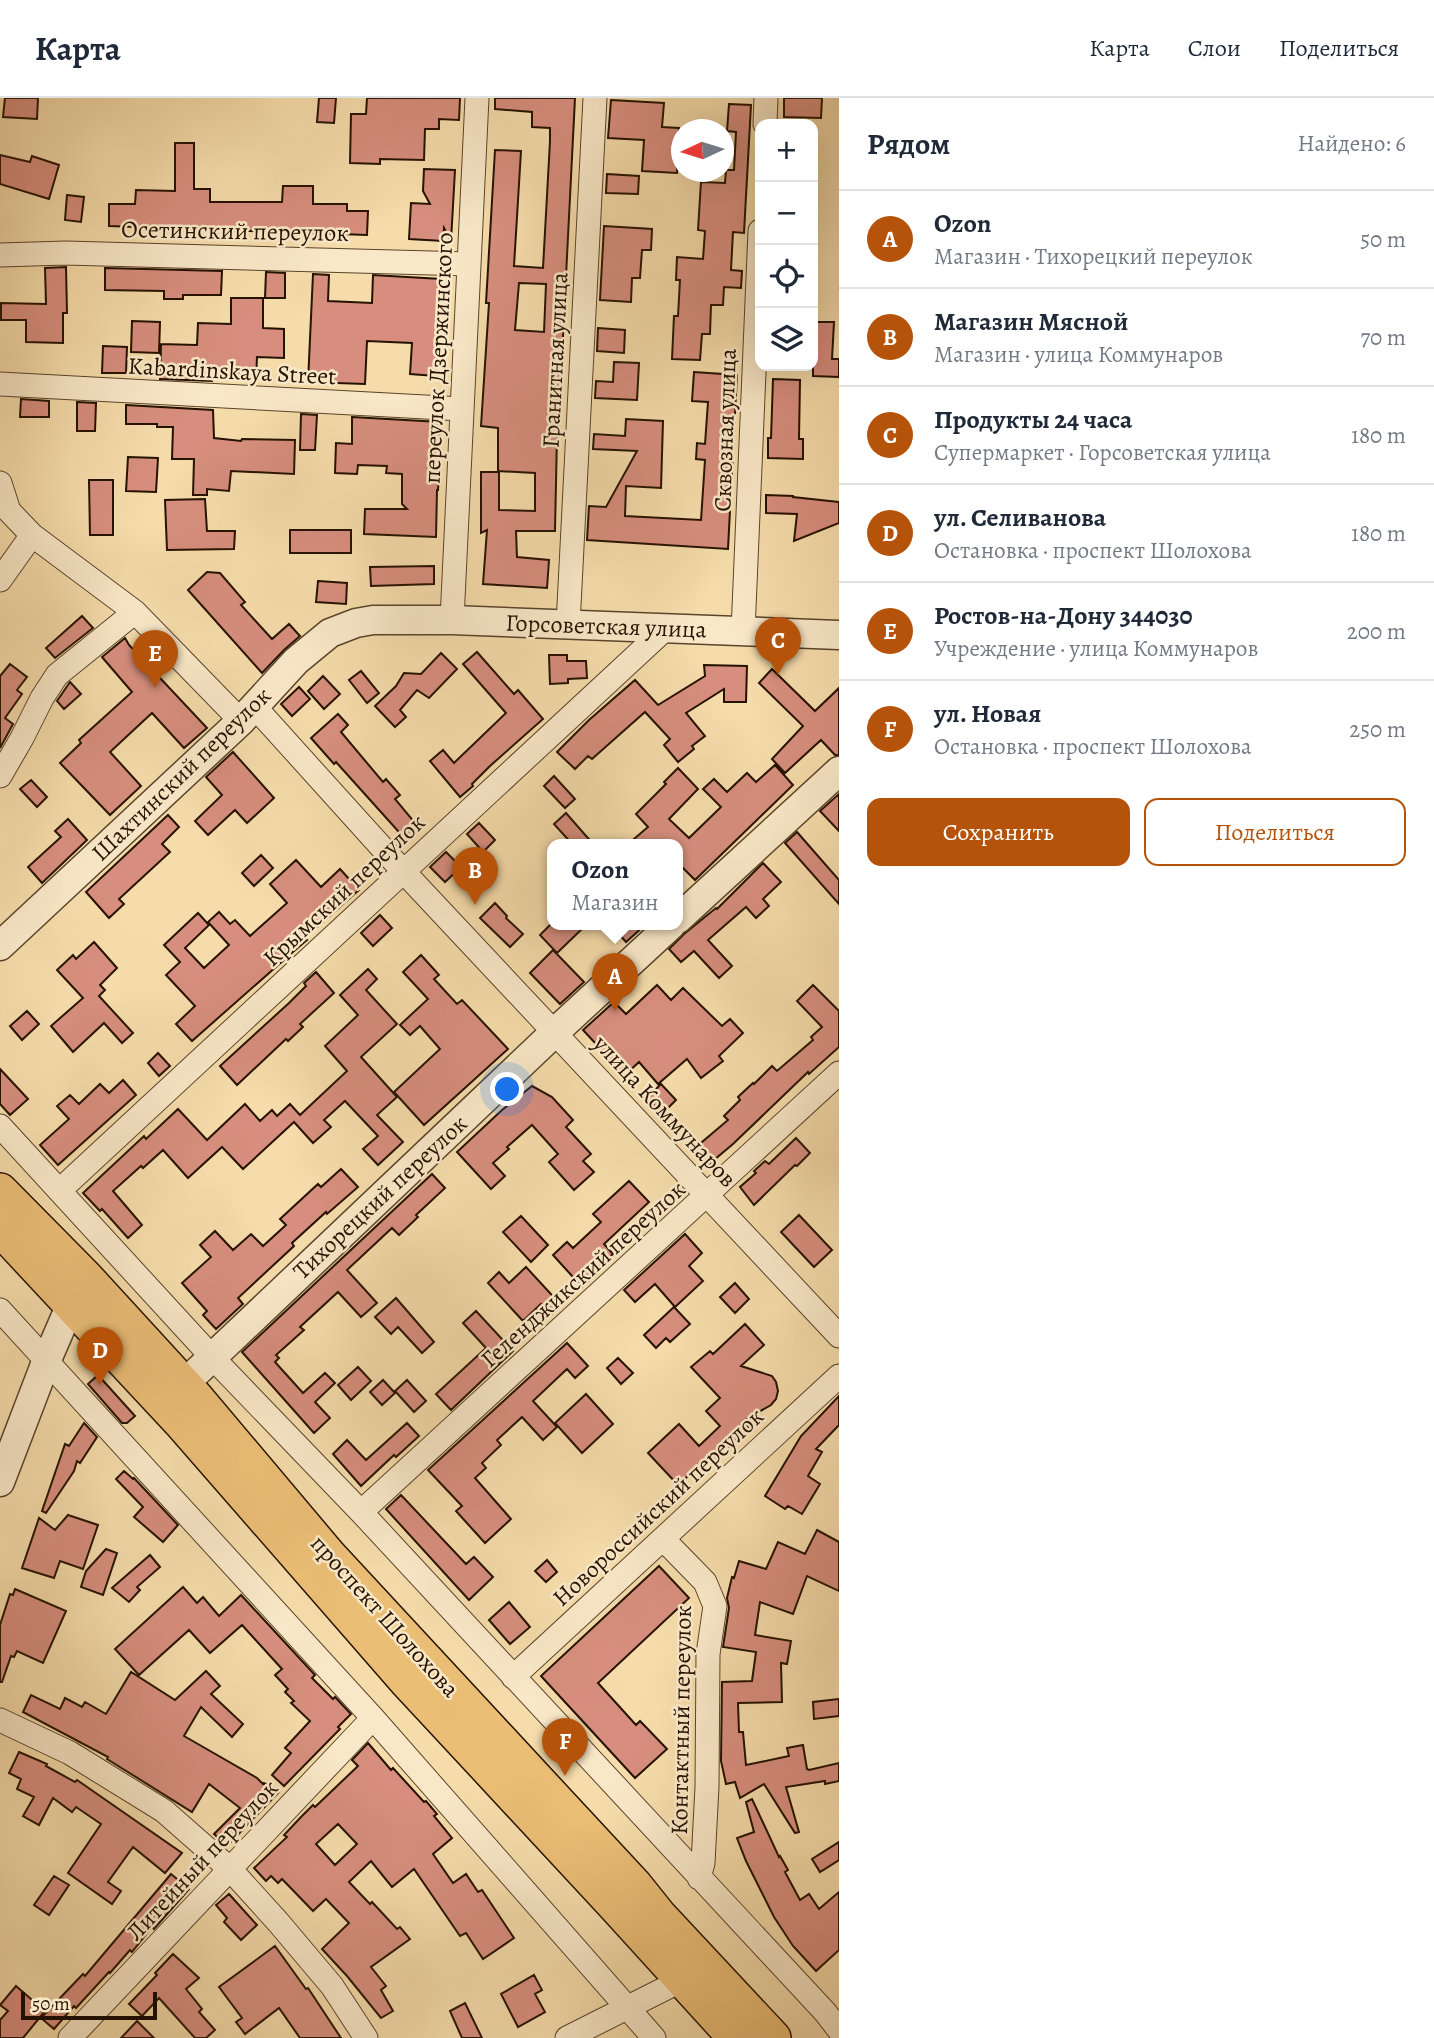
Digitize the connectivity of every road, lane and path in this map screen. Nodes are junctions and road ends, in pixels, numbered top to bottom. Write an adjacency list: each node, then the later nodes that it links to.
1 (477, 98): 7 (street, переулок Дзержинского)
2 (595, 98): 16 (street, Гранитная улица)
3 (766, 98): 4 (street)
4 (765, 119)
5 (759, 245): 18 (street, Сквозная улица)
6 (0, 255): 7 (street, Осетинский переулок)
7 (469, 264): 9 (street, переулок Дзержинского)
8 (0, 384): 9 (street, Kabardinskaya Street)
9 (462, 409): 15 (street, переулок Дзержинского)
10 (0, 483): 11 (street, улица Коммунаров)
11 (32, 535): 12 (street); 13 (street, улица Коммунаров)
12 (0, 580)
13 (135, 612): 20 (street, улица Коммунаров); 22 (street)
14 (373, 620): 15 (street, Горсоветская улица); 20 (street, Шахтинский переулок)
15 (452, 620): 16 (street, Горсоветская улица)
16 (568, 625): 17 (street, Горсоветская улица)
17 (664, 630): 18 (street, Горсоветская улица); 23 (street, Крымский переулок)
18 (743, 632): 19 (street, Горсоветская улица)
19 (839, 635)
20 (247, 713): 23 (street, улица Коммунаров); 26 (street, Шахтинский переулок)
21 (839, 771): 24 (street)
22 (0, 776)
23 (403, 871): 27 (street, улица Коммунаров); 30 (street, Крымский переулок)
24 (683, 914)
25 (666, 930): 27 (street, Тихорецкий переулок)
26 (0, 946)
27 (555, 1032): 32 (street, улица Коммунаров); 37 (street, Тихорецкий переулок)
28 (839, 1073): 32 (street, Геленджикский переулок)
29 (0, 1126): 30 (street)
30 (60, 1190): 37 (street)
31 (0, 1191): 34 (main road, проспект Шолохова)
32 (708, 1195): 36 (street, улица Коммунаров); 42 (street, Геленджикский переулок)
33 (0, 1228): 34 (main road)
34 (77, 1289): 38 (street); 40 (main road, проспект Шолохова); 49 (main road, проспект Шолохова)
35 (0, 1310): 38 (street)
36 (839, 1336)
37 (211, 1356): 40 (street, Тихорецкий переулок); 42 (street)
38 (46, 1362): 41 (street); 45 (street)
39 (839, 1376): 43 (street, Новороссийский переулок)
40 (183, 1385): 58 (main road, проспект Шолохова)
41 (0, 1482)
42 (361, 1512): 44 (street)
43 (663, 1539): 44 (street, Новороссийский переулок); 48 (street, Контактный переулок)
44 (513, 1677): 48 (street)
45 (373, 1718): 47 (street, Литейный переулок); 50 (street)
46 (0, 1720): 47 (street)
47 (230, 1869): 52 (street, Литейный переулок); 53 (street)
48 (699, 1878): 51 (street)
49 (682, 1980): 50 (street); 57 (main road, проспект Шолохова)
50 (627, 2008): 54 (street); 55 (street); 56 (street)
51 (834, 2014)
52 (69, 2038)
53 (366, 2038)
54 (567, 2038)
55 (637, 2038)
56 (654, 2038)
57 (736, 2038)
58 (773, 2038)

